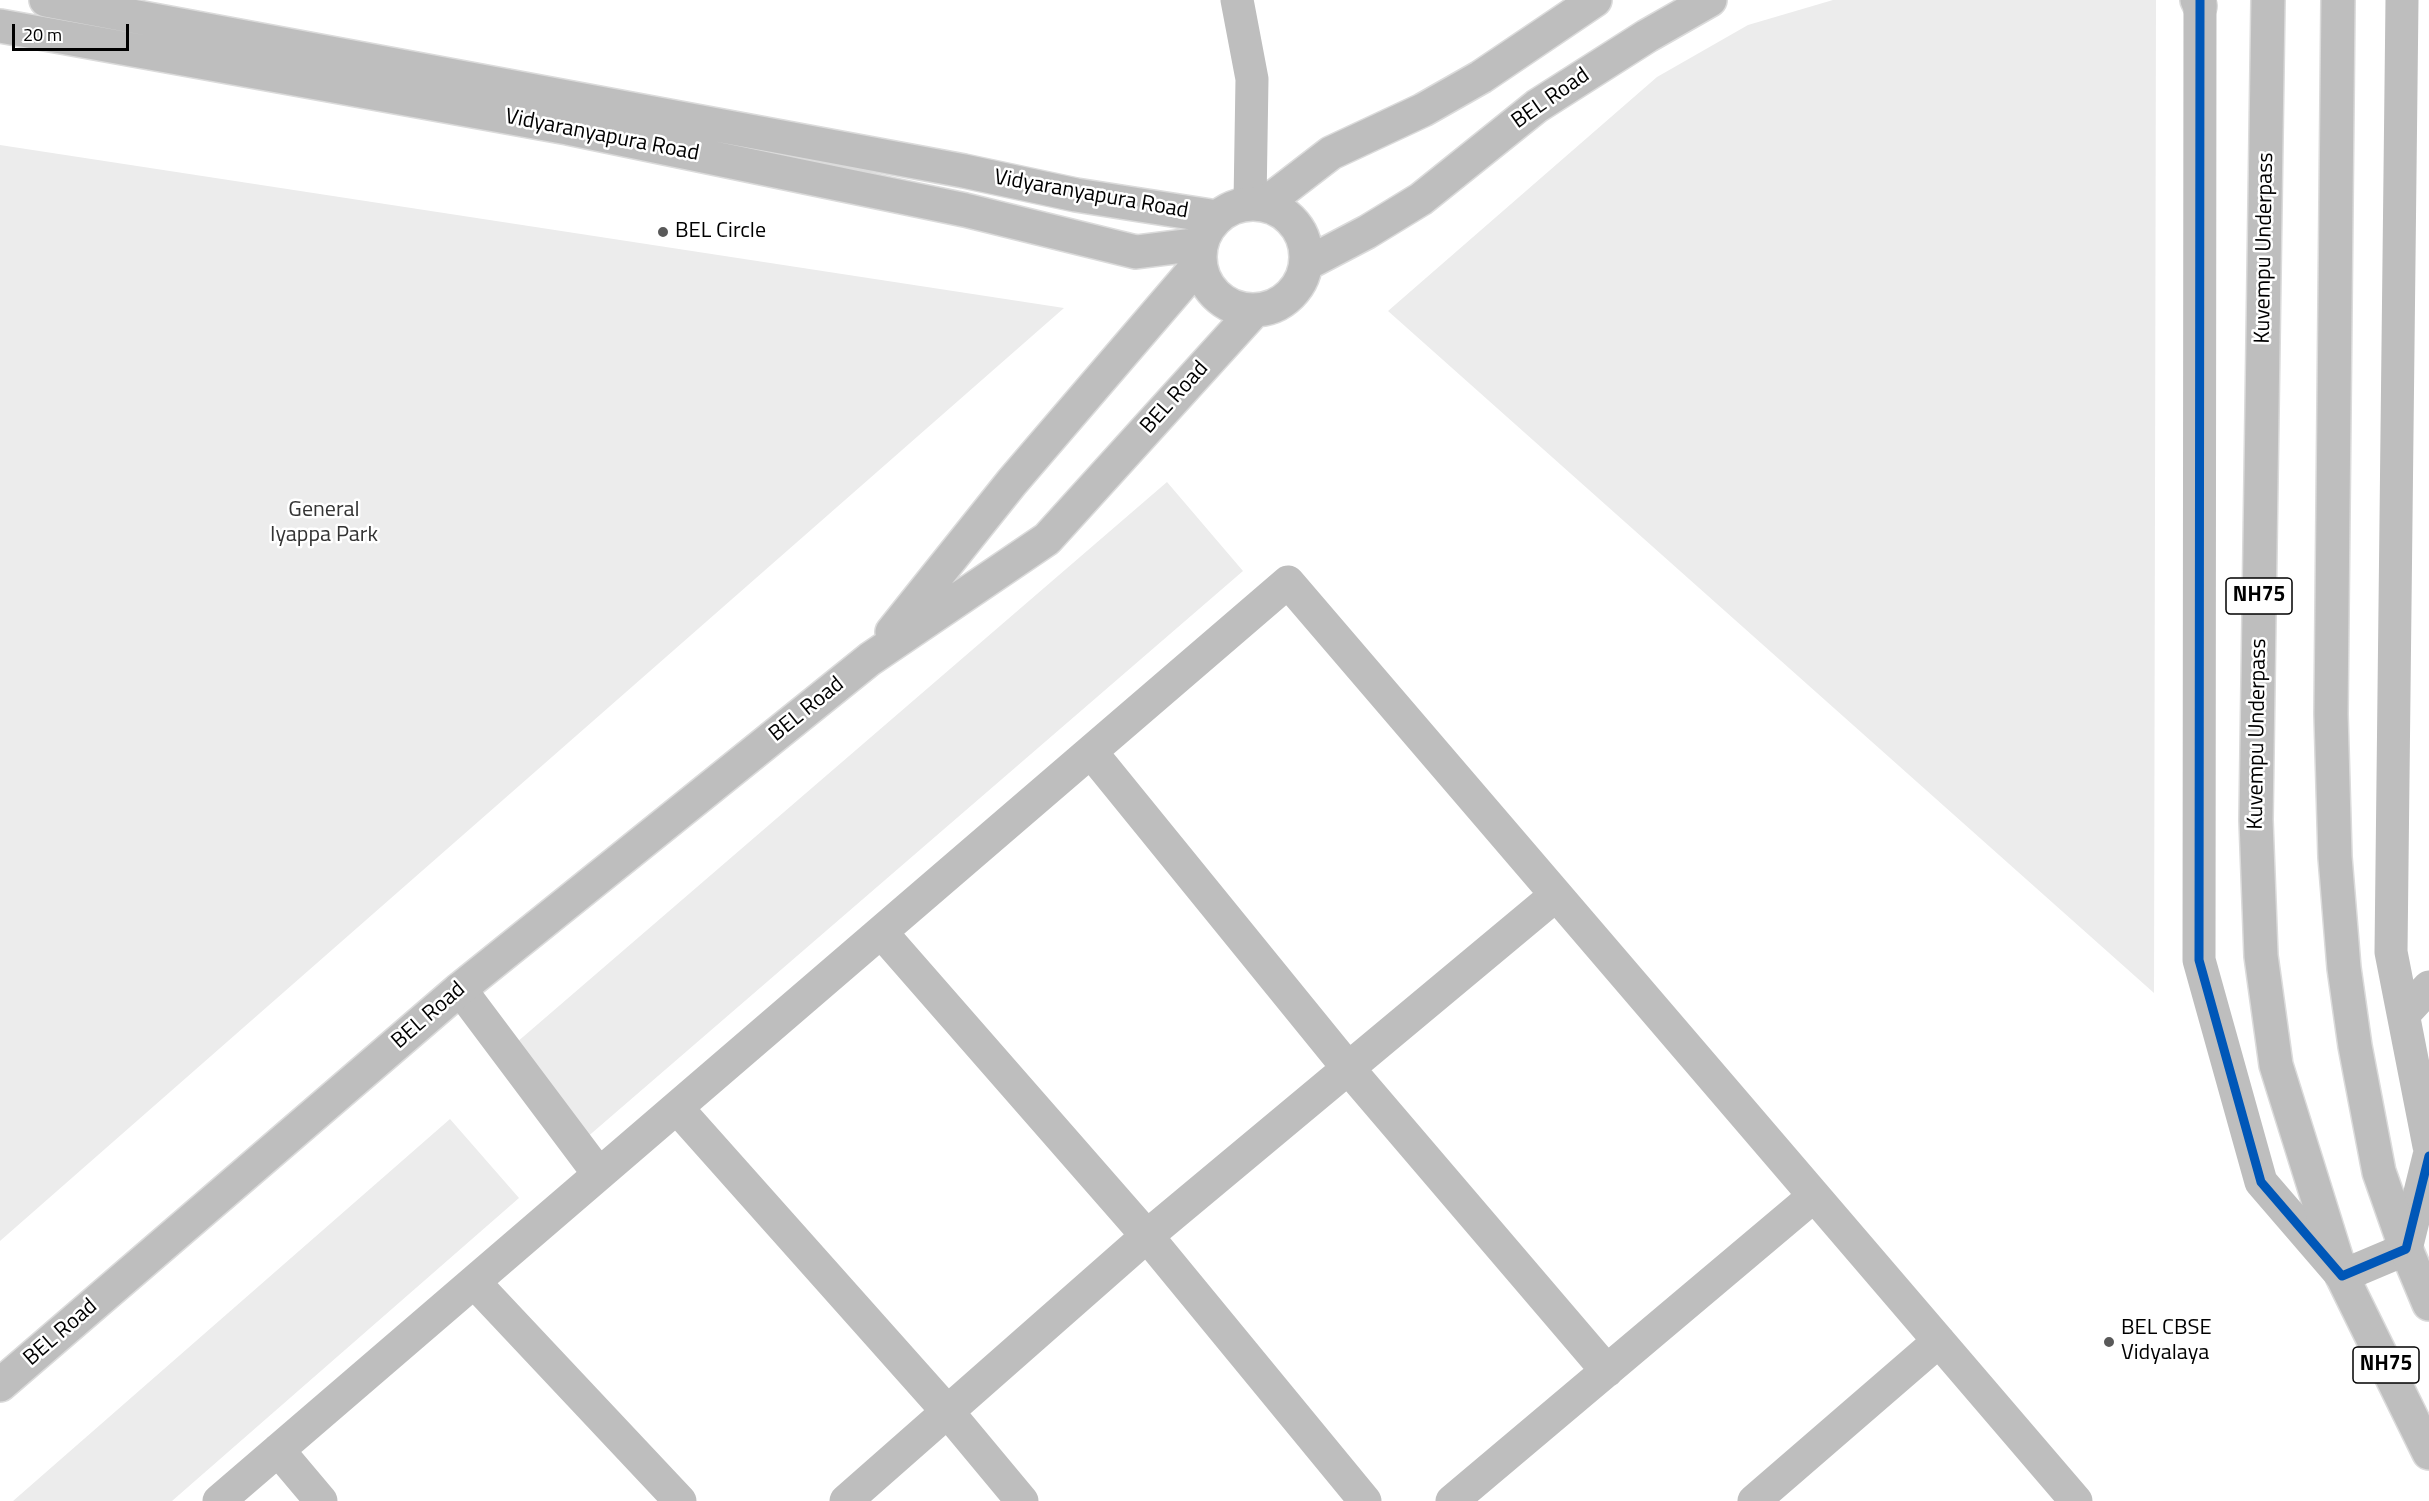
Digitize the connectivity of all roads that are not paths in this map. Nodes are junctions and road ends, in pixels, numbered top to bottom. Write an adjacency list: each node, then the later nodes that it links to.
1 (46, 0): 11 (main road, Vidyaranyapura Road)
2 (1237, 0): 10 (main road)
3 (1595, 0): 10 (main road)
4 (1710, 0): 13 (main road, BEL Road)
5 (2268, 0): 30 (main road, Kuvempu Underpass / NH75)
6 (2338, 0): 29 (main road)
7 (2402, 0): 21 (main road)
8 (2199, 2): 30 (main road)
9 (0, 26): 12 (main road, Vidyaranyapura Road)
10 (1258, 203): 11 (main road); 13 (main road)
11 (1217, 217): 12 (main road)
12 (1200, 254): 14 (main road); 15 (main road, BEL Road)
13 (1306, 264): 14 (main road)
14 (1253, 312): 15 (main road, BEL Road)
15 (870, 659): 20 (main road, BEL Road)
16 (1091, 752): 17 (main road); 18 (main road); 22 (main road)
17 (1556, 895): 22 (main road); 27 (main road)
18 (881, 932): 23 (main road); 28 (main road)
19 (2429, 987): 21 (main road)
20 (460, 989): 26 (main road); 35 (main road, BEL Road)
21 (2404, 1014): 24 (main road)
22 (1348, 1068): 28 (main road); 34 (main road)
23 (676, 1108): 26 (main road); 36 (main road)
24 (2429, 1146)
25 (2429, 1156): 29 (main road)
26 (598, 1173): 31 (main road)
27 (1814, 1196): 33 (main road); 34 (main road)
28 (1147, 1236): 36 (main road); 44 (main road)
29 (2406, 1250): 30 (main road); 32 (main road)
30 (2342, 1276): 38 (main road, NH75)
31 (474, 1282): 37 (main road); 41 (main road)
32 (2429, 1304)
33 (1939, 1341): 46 (main road); 47 (main road)
34 (1606, 1371): 45 (main road)
35 (0, 1386)
36 (947, 1411): 42 (main road); 43 (main road)
37 (278, 1450): 39 (main road); 40 (main road)
38 (2429, 1453)
39 (219, 1501)
40 (321, 1501)
41 (680, 1501)
42 (846, 1501)
43 (1022, 1501)
44 (1365, 1501)
45 (1452, 1501)
46 (1754, 1501)
47 (2076, 1501)

